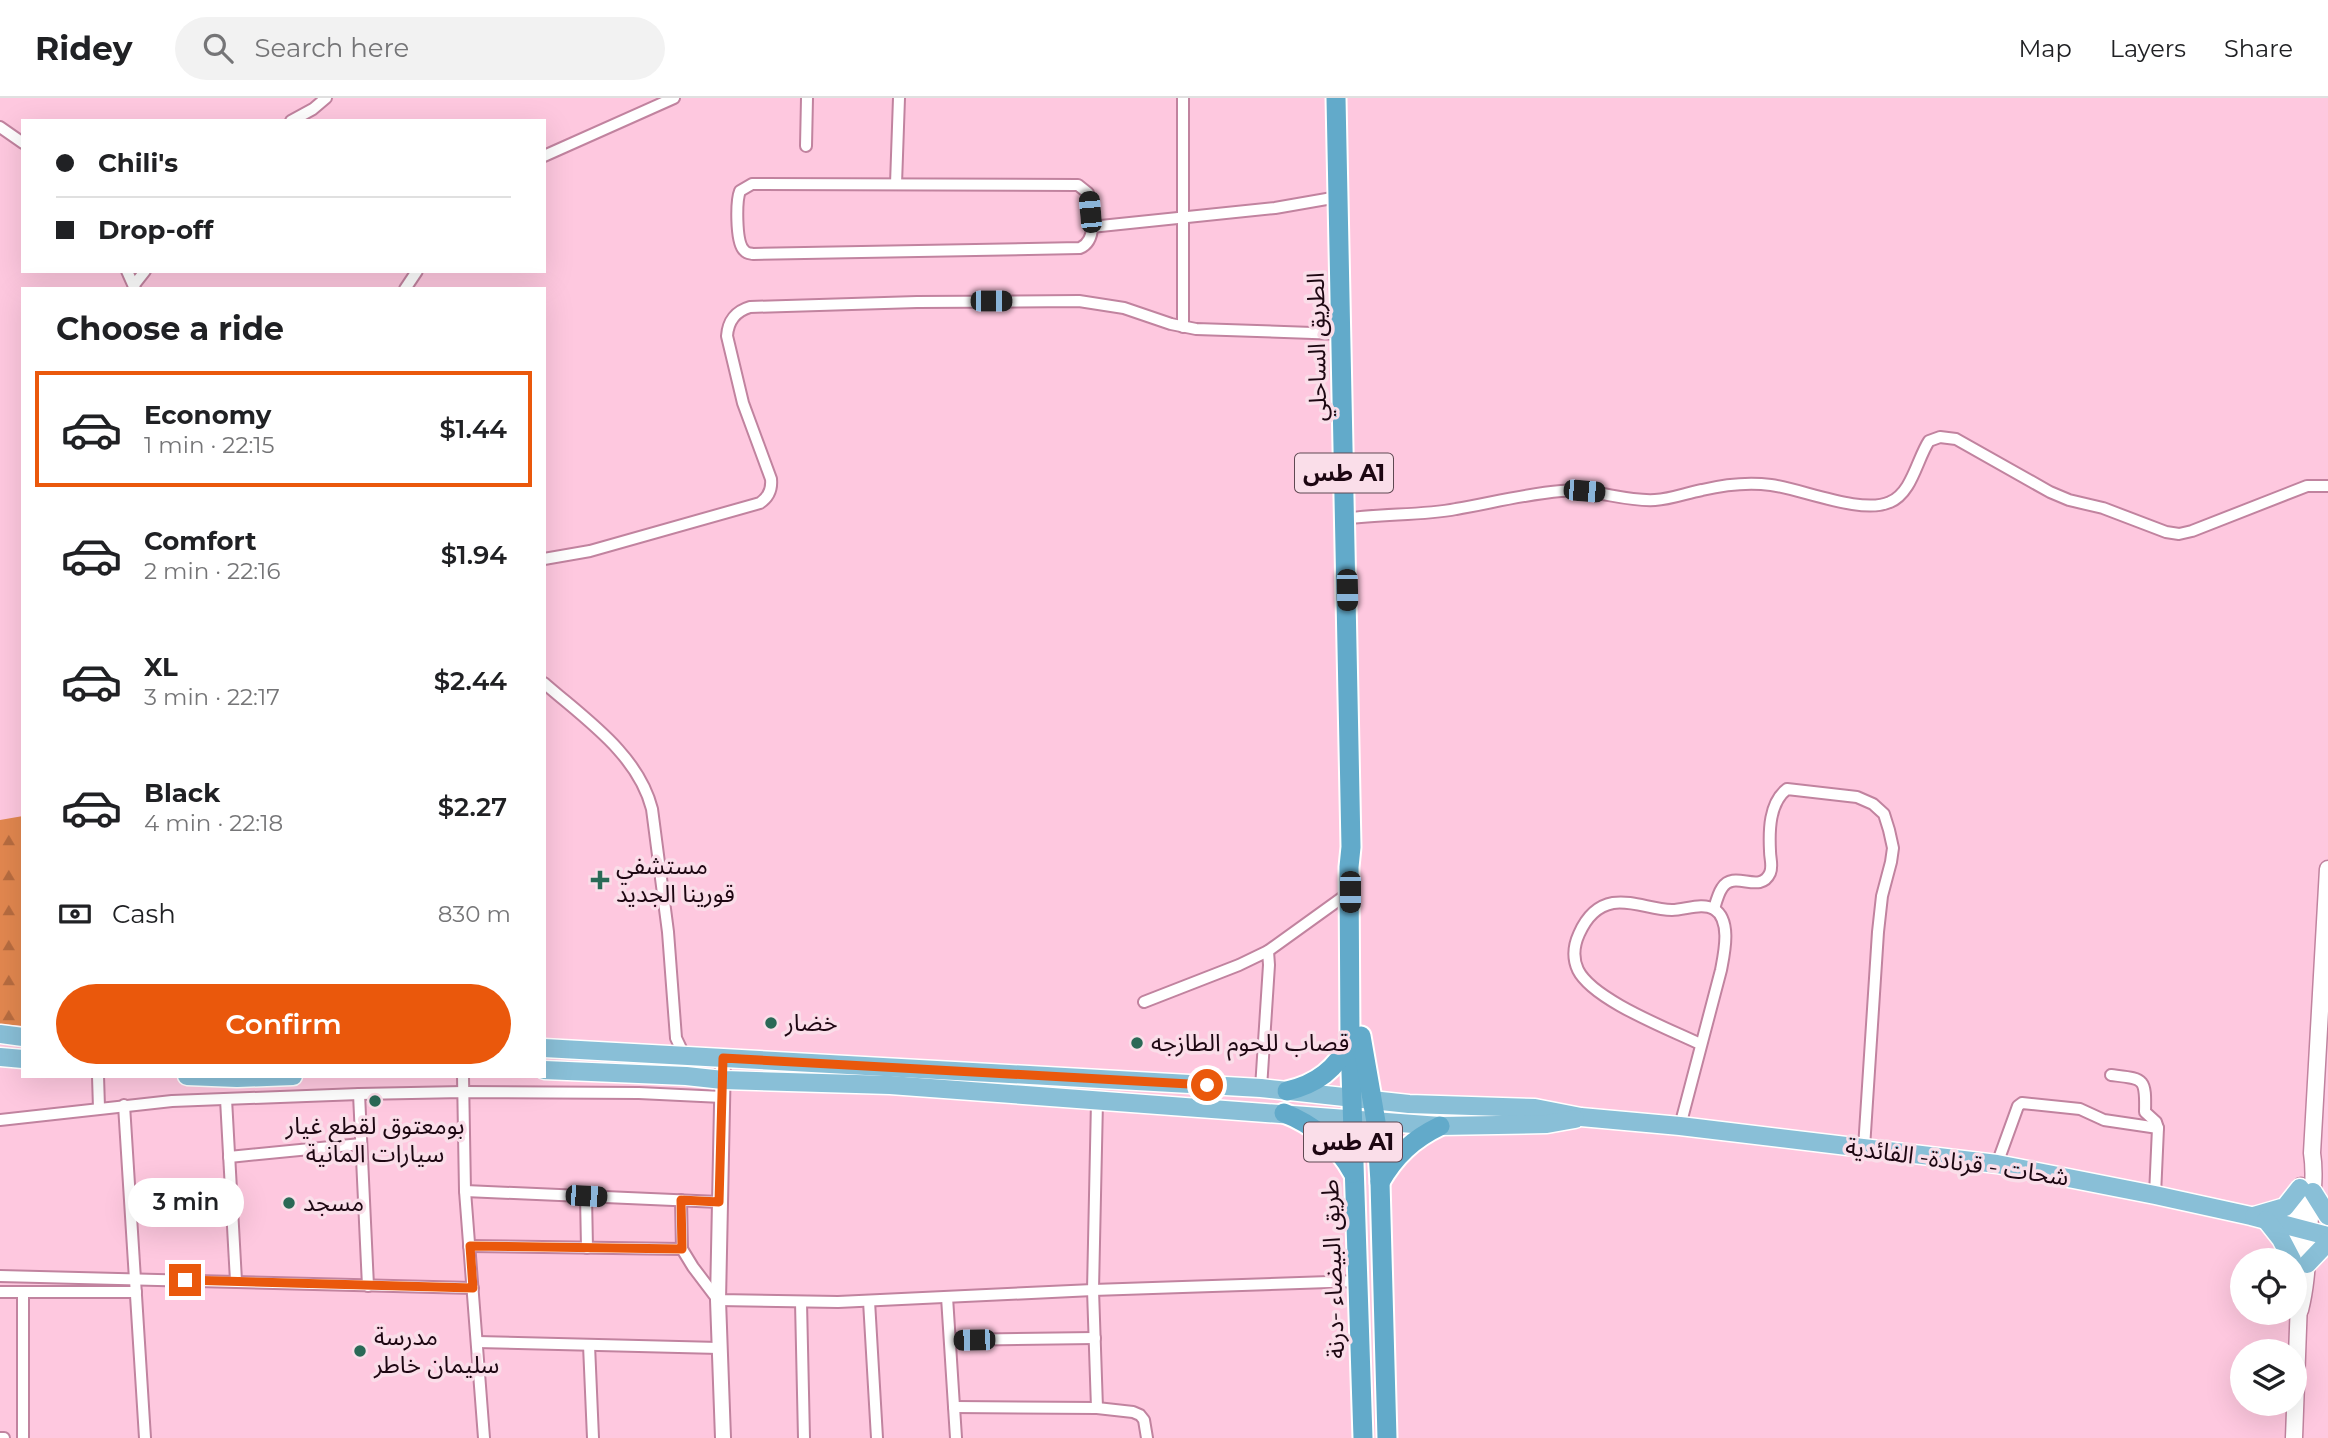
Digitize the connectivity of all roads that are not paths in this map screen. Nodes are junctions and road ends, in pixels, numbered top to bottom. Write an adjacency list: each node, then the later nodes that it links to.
1 (326, 98): 7 (street)
2 (674, 98): 11 (street)
3 (807, 98): 10 (street)
4 (899, 98): 12 (street)
5 (1183, 98): 14 (street)
6 (1336, 98): 13 (highway, الطريق الساحلي / طس A1)
7 (295, 119)
8 (0, 127): 9 (street)
9 (21, 142)
10 (806, 146)
11 (546, 155)
12 (896, 184): 15 (street); 15 (street)
13 (1338, 197): 14 (street); 17 (highway, الطريق الساحلي / طس A1)
14 (1183, 218): 15 (street); 16 (street)
15 (1091, 227)
16 (1183, 327): 17 (street); 20 (street)
17 (1341, 334): 19 (highway, الطريق الساحلي / طس A1)
18 (2328, 486): 19 (street)
19 (1345, 519): 22 (highway, الطريق الساحلي / طس A1)
20 (546, 559)
21 (546, 685): 34 (street)
22 (1351, 847): 24 (highway, طريق البيضاء -درنة / طس A1); 48 (highway)
23 (2328, 869): 66 (main road)
24 (1350, 892): 26 (street); 30 (highway, طريق البيضاء -درنة / طس A1)
25 (1714, 909): 31 (street); 31 (street); 61 (street)
26 (1268, 951): 27 (street); 42 (street)
27 (1144, 1002)
28 (0, 1034): 29 (main road)
29 (21, 1037)
30 (1350, 1041): 44 (highway); 48 (highway, طريق البيضاء -درنة / طس A1)
31 (1700, 1044): 58 (street)
32 (546, 1048): 34 (main road)
33 (0, 1057): 36 (main road)
34 (685, 1057): 35 (main road); 39 (street)
35 (723, 1058): 42 (main road); 43 (street)
36 (21, 1059)
37 (546, 1070): 39 (main road)
38 (2110, 1075): 59 (street)
39 (686, 1076): 43 (main road)
40 (98, 1078): 51 (street)
41 (463, 1078): 45 (street)
42 (1261, 1088): 44 (main road)
43 (723, 1089): 45 (street); 49 (main road); 71 (street)
44 (1287, 1091): 48 (main road)
45 (463, 1092): 46 (street); 67 (street)
46 (359, 1094): 47 (street); 60 (street)
47 (226, 1099): 50 (street); 62 (street)
48 (1362, 1100): 53 (main road); 55 (highway, طريق البيضاء -درنة / طس A1); 56 (highway, طريق البيضاء -درنة / طس A1)
49 (1097, 1101): 52 (main road); 89 (street)
50 (124, 1105): 51 (street); 84 (street)
51 (99, 1108): 54 (street)
52 (1284, 1114): 55 (main road); 64 (highway)
53 (1581, 1117): 57 (main road); 58 (main road, شحات - قرنادة- الفائدية)
54 (0, 1120)
55 (1352, 1120): 56 (main road); 64 (highway, طريق البيضاء -درنة / طس A1)
56 (1376, 1122): 57 (main road); 65 (highway, طريق البيضاء -درنة / طس A1)
57 (1440, 1126): 65 (highway)
58 (1680, 1126): 61 (main road, شحات - قرنادة- الفائدية)
59 (2158, 1128): 63 (street); 68 (street)
60 (361, 1144): 62 (street); 87 (street)
61 (1864, 1148): 63 (main road, شحات - قرنادة- الفائدية)
62 (229, 1157): 85 (street)
63 (1997, 1164): 68 (main road, شحات - قرنادة- الفائدية)
64 (1354, 1174): 86 (highway, طريق البيضاء -درنة / طس A1)
65 (1380, 1182): 115 (highway, طريق البيضاء -درنة / طس A1)
66 (2306, 1190): 72 (main road); 73 (main road); 74 (main road)
67 (465, 1192): 69 (street); 77 (street)
68 (2155, 1195): 73 (main road, شحات - قرنادة- الفائدية)
69 (586, 1196): 70 (street); 78 (street)
70 (681, 1200): 71 (street); 81 (street)
71 (719, 1202): 94 (street)
72 (2328, 1216)
73 (2259, 1218): 74 (main road, شحات - قرنادة- الفائدية); 79 (main road)
74 (2302, 1230): 75 (main road, شحات - قرنادة- الفائدية); 80 (main road)
75 (2328, 1236)
76 (2328, 1242): 82 (main road)
77 (470, 1246): 78 (street); 88 (street)
78 (587, 1248): 81 (street)
79 (2287, 1248)
80 (2299, 1248)
81 (682, 1249): 94 (street)
82 (2307, 1257)
83 (0, 1276): 84 (street)
84 (135, 1279): 85 (street); 92 (street)
85 (236, 1281): 87 (street)
86 (1359, 1281): 89 (street); 114 (highway, طريق البيضاء -درنة / طس A1)
87 (368, 1286): 88 (street)
88 (473, 1288): 100 (street)
89 (1093, 1290): 93 (street); 98 (street)
90 (0, 1292): 91 (street)
91 (23, 1292): 92 (street); 105 (street)
92 (136, 1292): 106 (street)
93 (947, 1297): 96 (street); 99 (street)
94 (718, 1300): 95 (street); 102 (street)
95 (801, 1301): 96 (street); 110 (street)
96 (869, 1301): 111 (street)
97 (2299, 1325): 116 (main road)
98 (1095, 1338): 99 (street); 104 (street)
99 (950, 1340): 103 (street)
100 (477, 1342): 101 (street); 107 (street)
101 (589, 1345): 102 (street); 108 (street)
102 (719, 1348): 109 (street)
103 (954, 1407): 104 (street); 112 (street)
104 (1097, 1408): 113 (street)
105 (23, 1438)
106 (145, 1438)
107 (484, 1438)
108 (593, 1438)
109 (723, 1438)
110 (804, 1438)
111 (877, 1438)
112 (956, 1438)
113 (1147, 1438)
114 (1363, 1438)
115 (1387, 1438)
116 (2294, 1438)

